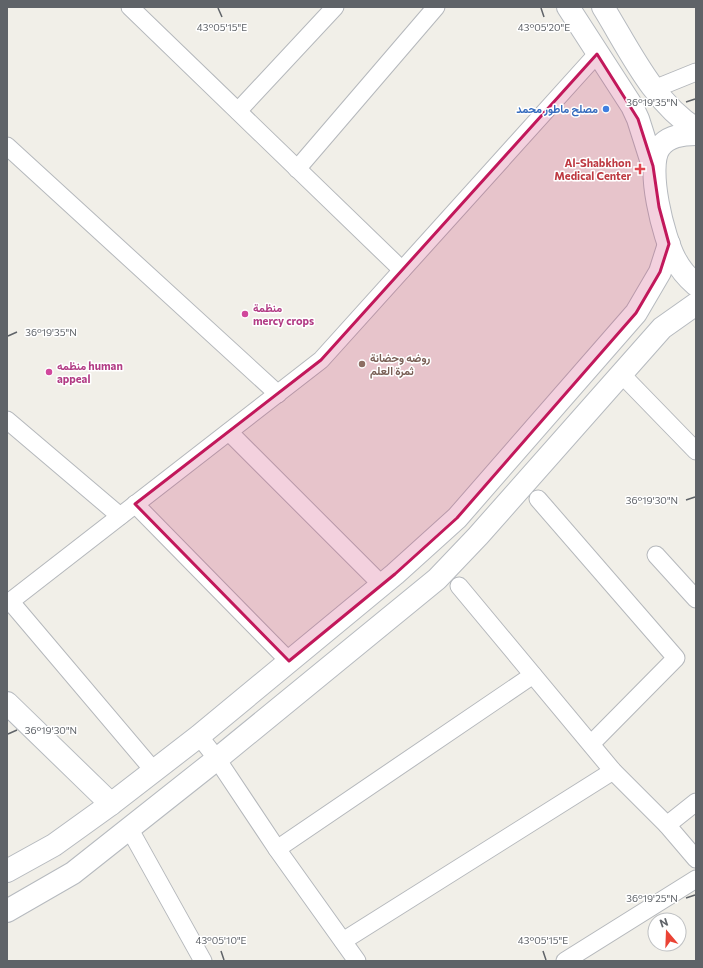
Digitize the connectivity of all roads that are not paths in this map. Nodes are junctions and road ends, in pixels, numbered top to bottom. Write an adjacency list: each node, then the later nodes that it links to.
1 (131, 7): 9 (street)
2 (335, 7): 9 (street)
3 (436, 7): 14 (street)
4 (568, 7): 6 (main road)
5 (603, 7): 8 (main road)
6 (597, 54): 13 (main road); 16 (street)
7 (696, 72): 8 (street)
8 (654, 89): 10 (main road)
9 (238, 112): 14 (street)
10 (696, 129)
11 (696, 134): 13 (main road)
12 (7, 146): 20 (street)
13 (653, 166): 15 (main road)
14 (297, 169): 16 (street)
15 (669, 244): 17 (main road); 28 (main road)
16 (402, 270): 20 (street)
17 (696, 285)
18 (696, 304): 37 (main road)
19 (627, 380): 23 (street)
20 (278, 394): 22 (street)
21 (7, 420): 26 (street)
22 (228, 432): 25 (street); 28 (street)
23 (696, 451)
24 (538, 500): 36 (street)
25 (135, 504): 26 (street); 32 (street)
26 (120, 516): 31 (street)
27 (656, 555): 30 (street)
28 (382, 585): 32 (main road)
29 (459, 586): 33 (street)
30 (696, 599)
31 (9, 602): 39 (street)
32 (289, 661): 35 (main road)
33 (533, 675): 36 (street); 44 (street)
34 (7, 703): 41 (main road)
35 (199, 736): 37 (street); 39 (main road)
36 (591, 744): 38 (street)
37 (217, 759): 43 (main road); 44 (street)
38 (613, 770): 42 (street); 49 (street)
39 (154, 771): 41 (main road)
40 (696, 802): 42 (street)
41 (112, 804): 46 (main road)
42 (667, 825): 45 (street)
43 (129, 828): 48 (main road); 50 (street)
44 (277, 850): 49 (street)
45 (696, 858)
46 (7, 871)
47 (696, 879): 52 (street)
48 (7, 911)
49 (344, 941): 51 (street)
50 (203, 961)
51 (357, 961)
52 (566, 961)

